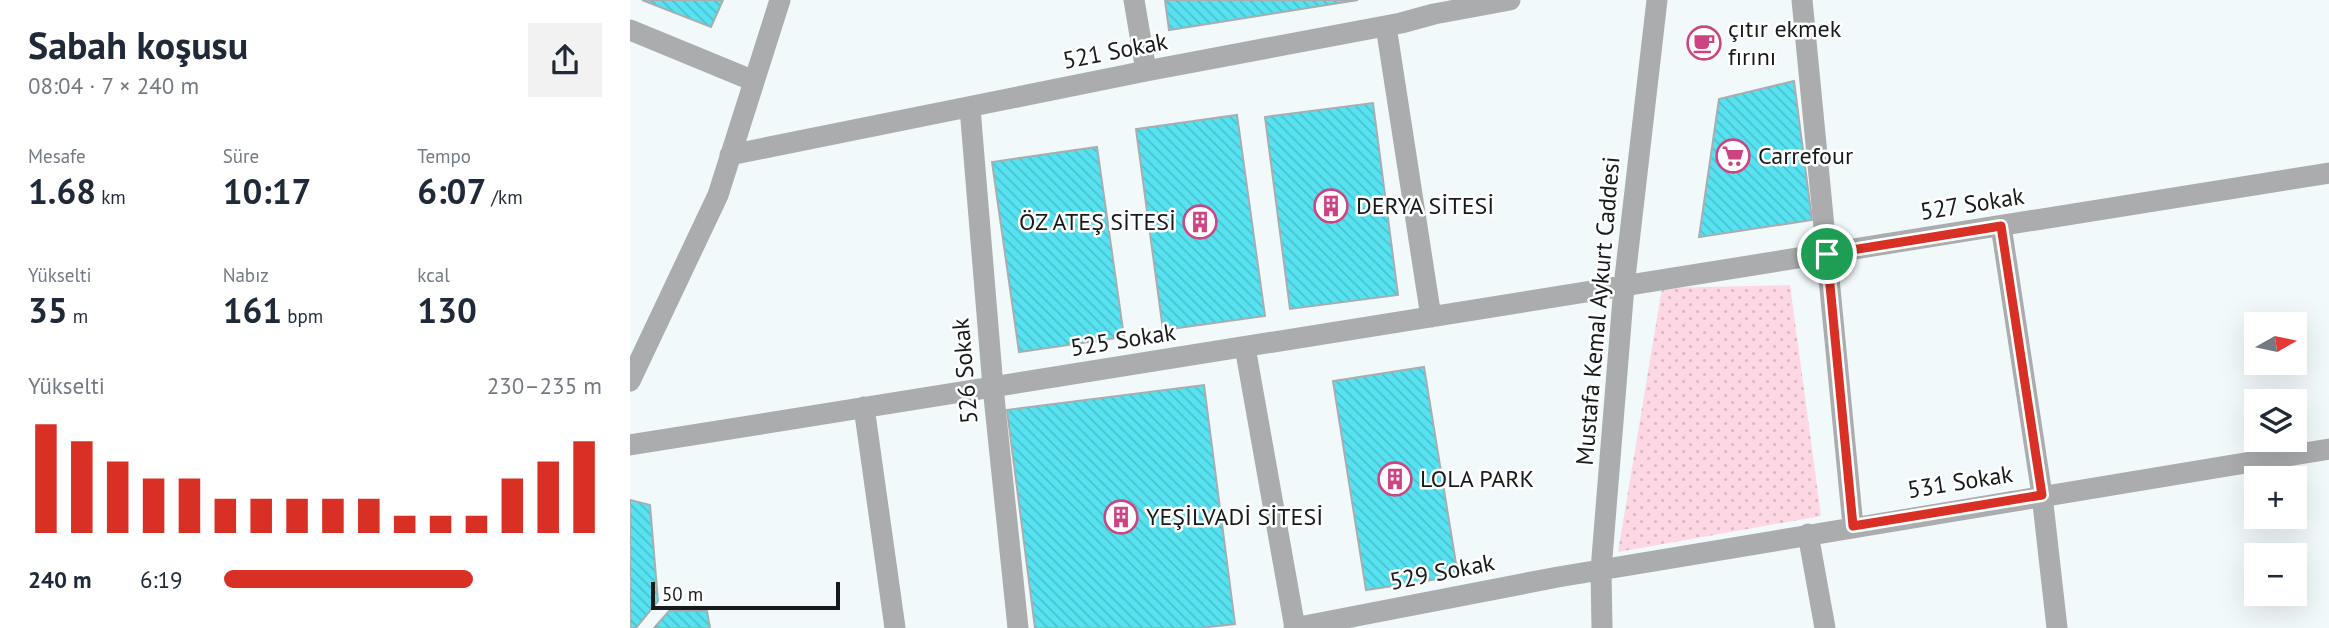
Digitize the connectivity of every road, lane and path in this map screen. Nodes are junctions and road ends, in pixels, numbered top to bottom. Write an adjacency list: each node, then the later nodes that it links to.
1 (780, 0): 10 (street)
2 (1134, 0): 9 (street)
3 (1510, 0): 6 (street, 521 Sokak)
4 (1657, 0): 16 (street, Mustafa Kemal Aykurt Caddesi)
5 (1802, 0): 15 (street)
6 (1433, 7): 7 (street, 521 Sokak)
7 (1386, 26): 9 (street, 521 Sokak); 17 (street)
8 (630, 30): 10 (street)
9 (1146, 71): 11 (street, 521 Sokak)
10 (754, 81): 12 (street)
11 (970, 108): 12 (street, 521 Sokak); 20 (street, 526 Sokak)
12 (730, 155): 19 (street)
13 (2329, 173): 14 (street, 527 Sokak)
14 (2001, 226): 15 (street, 527 Sokak); 24 (street)
15 (1827, 254): 16 (street, 527 Sokak); 25 (street)
16 (1624, 286): 17 (street, 525 Sokak); 27 (street, Mustafa Kemal Aykurt Caddesi)
17 (1431, 317): 18 (street, 525 Sokak)
18 (1245, 347): 20 (street, 525 Sokak); 30 (street)
19 (630, 381)
20 (993, 387): 21 (street, 525 Sokak); 29 (street, 526 Sokak)
21 (864, 407): 22 (street, 525 Sokak); 28 (street)
22 (630, 445)
23 (2329, 449): 24 (street, 531 Sokak)
24 (2042, 495): 25 (street, 531 Sokak); 33 (street)
25 (1853, 526): 26 (street, 531 Sokak)
26 (1808, 534): 27 (street, 531 Sokak); 32 (street)
27 (1601, 570): 30 (street, 529 Sokak); 31 (street, Mustafa Kemal Aykurt Caddesi)
28 (894, 628)
29 (1018, 628)
30 (1295, 628)
31 (1602, 628)
32 (1825, 628)
33 (2057, 628)

